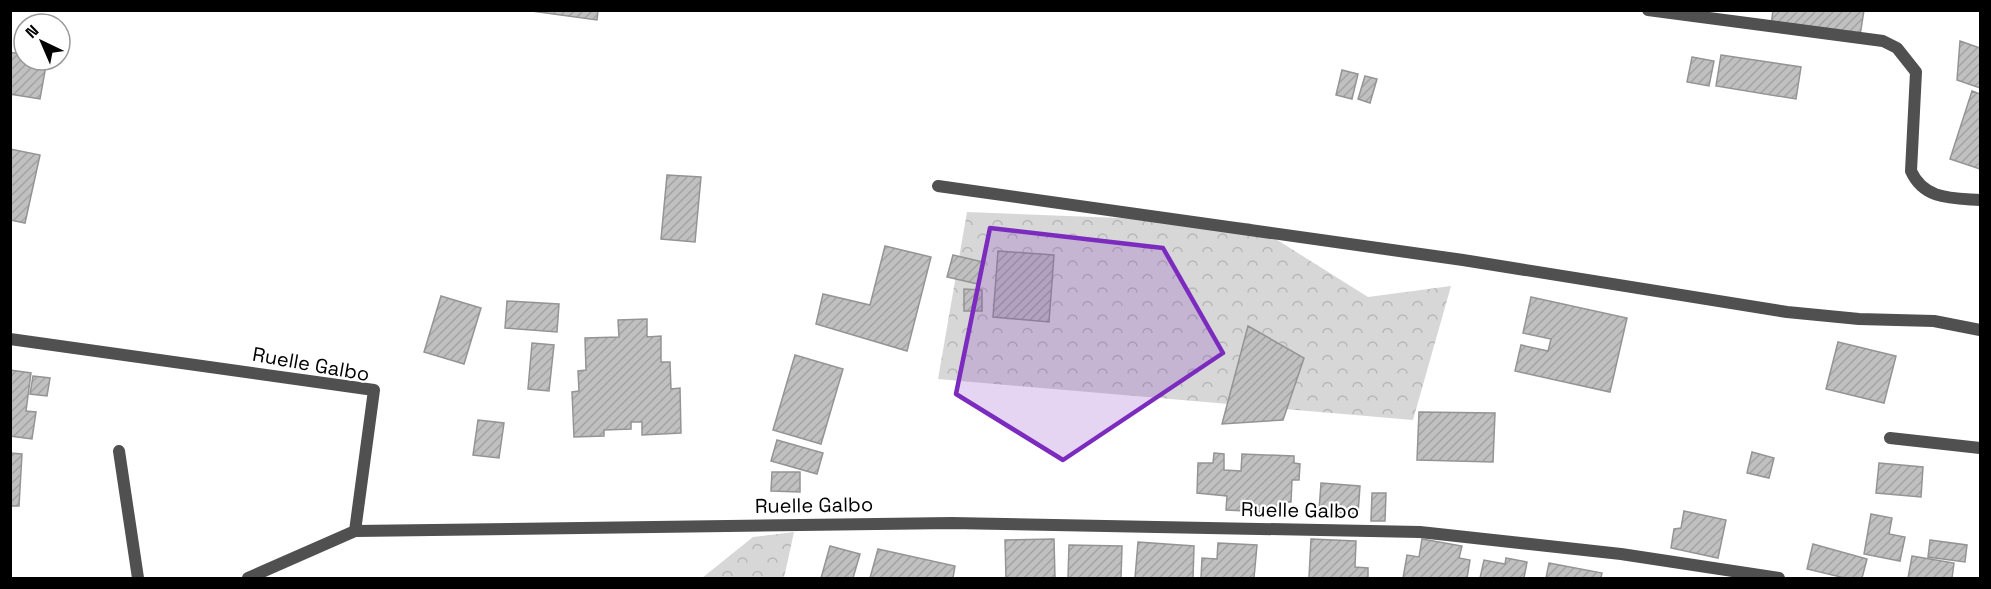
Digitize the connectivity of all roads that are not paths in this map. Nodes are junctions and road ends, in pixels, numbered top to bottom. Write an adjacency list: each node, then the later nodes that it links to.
1 (1648, 10): 3 (street)
2 (938, 186): 4 (street)
3 (1980, 200)
4 (1980, 330)
5 (10, 339): 9 (street, Ruelle Galbo)
6 (1890, 438): 7 (street)
7 (1980, 448)
8 (119, 451): 10 (street)
9 (355, 531): 11 (street); 12 (street, Ruelle Galbo)
10 (138, 579)
11 (248, 579)
12 (1779, 579)

